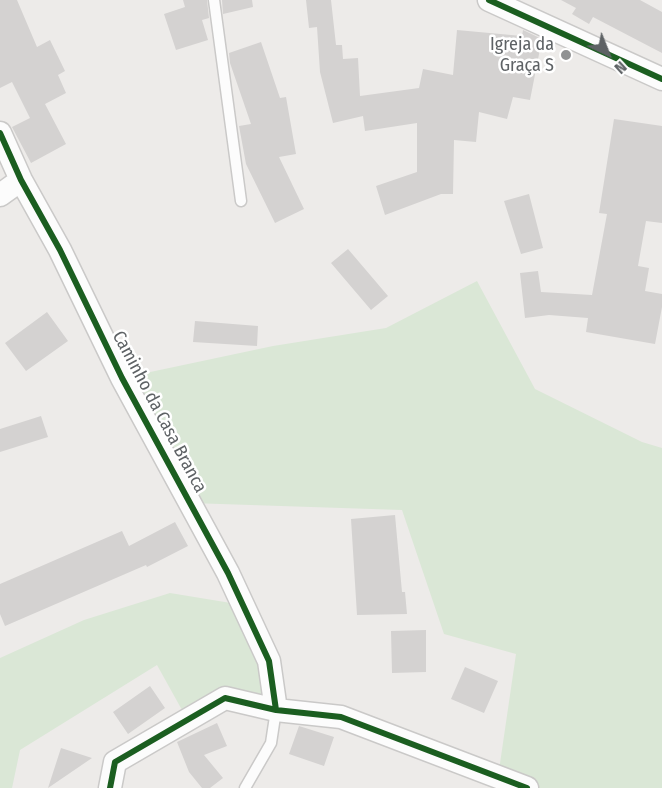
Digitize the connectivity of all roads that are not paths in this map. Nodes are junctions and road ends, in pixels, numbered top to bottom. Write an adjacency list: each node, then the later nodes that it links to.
1 (214, 0): 7 (lane)
2 (489, 0): 3 (street)
3 (662, 79)
4 (0, 133): 5 (street, Caminho da Casa Branca)
5 (21, 180): 6 (street); 8 (street, Caminho da Casa Branca)
6 (0, 195)
7 (241, 201)
8 (276, 710): 9 (street); 10 (lane); 11 (street)
9 (110, 788)
10 (245, 788)
11 (527, 788)

